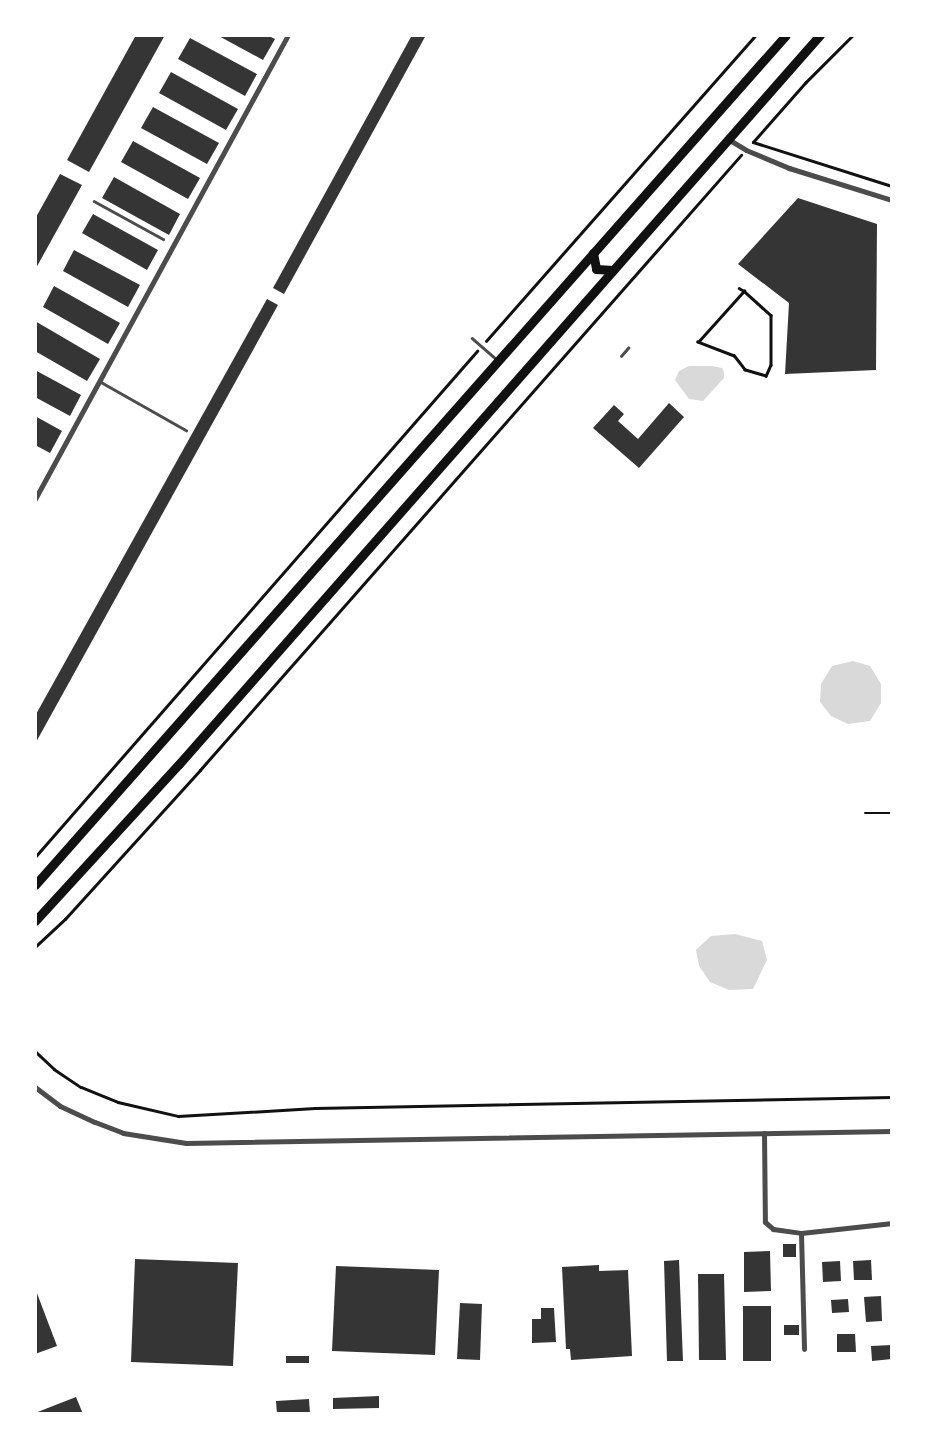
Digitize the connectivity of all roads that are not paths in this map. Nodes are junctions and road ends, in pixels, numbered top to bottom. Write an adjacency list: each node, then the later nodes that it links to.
1 (288, 35): 14 (street)
2 (786, 35): 8 (main road)
3 (820, 35): 4 (main road)
4 (728, 139): 5 (street); 9 (main road)
5 (892, 200)
6 (94, 201): 7 (lane)
7 (163, 239)
8 (593, 253): 9 (main road); 13 (main road)
9 (613, 270): 18 (main road)
10 (472, 338): 13 (lane)
11 (628, 348): 12 (lane)
12 (621, 356)
13 (498, 360): 17 (main road)
14 (100, 382): 15 (lane); 16 (street)
15 (186, 430)
16 (35, 499)
17 (35, 885)
18 (35, 921)
19 (35, 1087): 21 (street)
20 (892, 1131): 21 (street)
21 (764, 1133): 23 (street)
22 (892, 1223): 23 (street)
23 (801, 1233): 24 (street)
24 (804, 1349)

